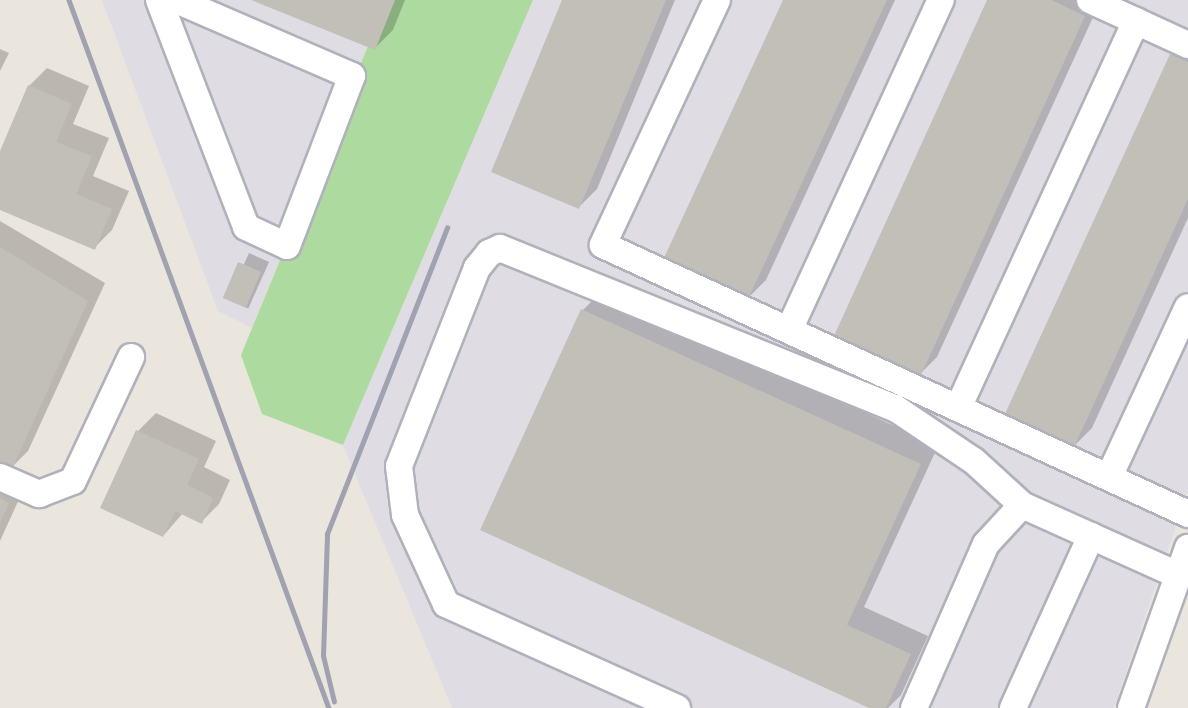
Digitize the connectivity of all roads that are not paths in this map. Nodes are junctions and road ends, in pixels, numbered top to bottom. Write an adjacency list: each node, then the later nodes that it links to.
1 (159, 0): 2 (street)
2 (176, 0)
3 (717, 0): 9 (street)
4 (941, 0): 9 (street)
5 (1090, 0): 6 (street)
6 (1136, 21): 7 (street); 11 (street)
7 (1188, 45)
8 (1188, 307): 13 (street)
9 (789, 330): 11 (street)
10 (130, 357): 12 (street)
11 (958, 408): 13 (street)
12 (0, 477)
13 (1109, 477): 15 (street)
14 (1022, 506): 16 (street); 21 (street); 22 (street)
15 (1188, 514)
16 (1091, 536): 18 (street); 23 (street)
17 (1188, 548): 18 (street)
18 (1178, 575): 20 (street)
19 (1188, 600): 20 (street)
20 (1158, 628): 24 (street)
21 (677, 708)
22 (914, 708)
23 (1013, 708)
24 (1131, 708)

